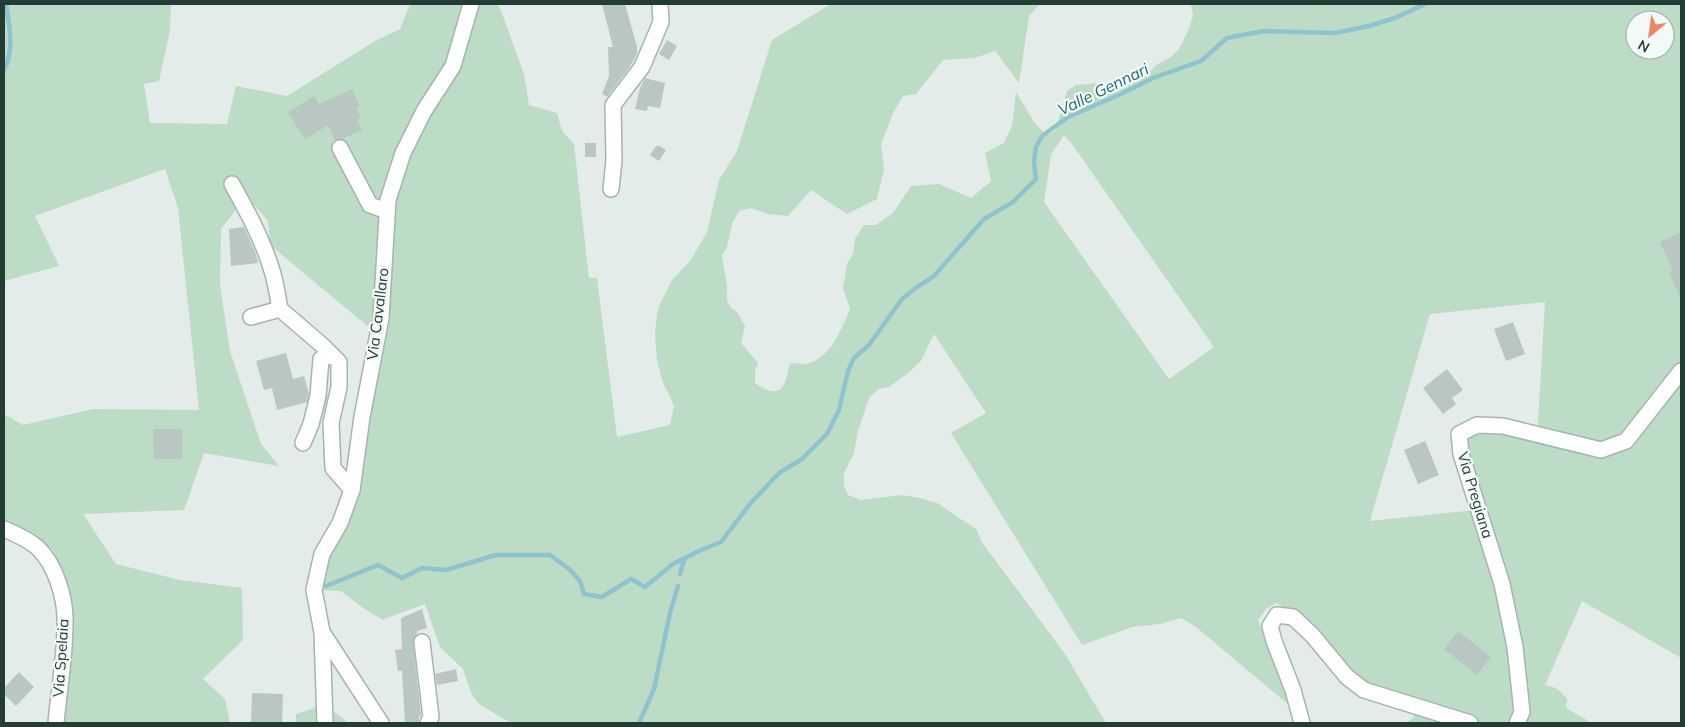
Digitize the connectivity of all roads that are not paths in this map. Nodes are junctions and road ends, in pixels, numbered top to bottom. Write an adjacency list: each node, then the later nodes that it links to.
1 (471, 4): 6 (street, Via Cavallaro)
2 (660, 4): 5 (street)
3 (340, 148): 6 (street)
4 (232, 184): 7 (street)
5 (611, 189)
6 (387, 211): 12 (street, Via Cavallaro)
7 (280, 309): 8 (street); 9 (street)
8 (251, 317)
9 (332, 355): 11 (street); 12 (street)
10 (1681, 371): 22 (street, Via Pregiana)
11 (303, 443)
12 (352, 490): 14 (street, Via Cavallaro)
13 (4, 529): 16 (street, Via Spelaia)
14 (322, 632): 17 (street, Via Cavallaro); 18 (street, Via Cavallaro)
15 (422, 642): 19 (street)
16 (56, 723)
17 (325, 723)
18 (380, 723)
19 (428, 723)
20 (1302, 723): 21 (street)
21 (1470, 723)
22 (1517, 723)

